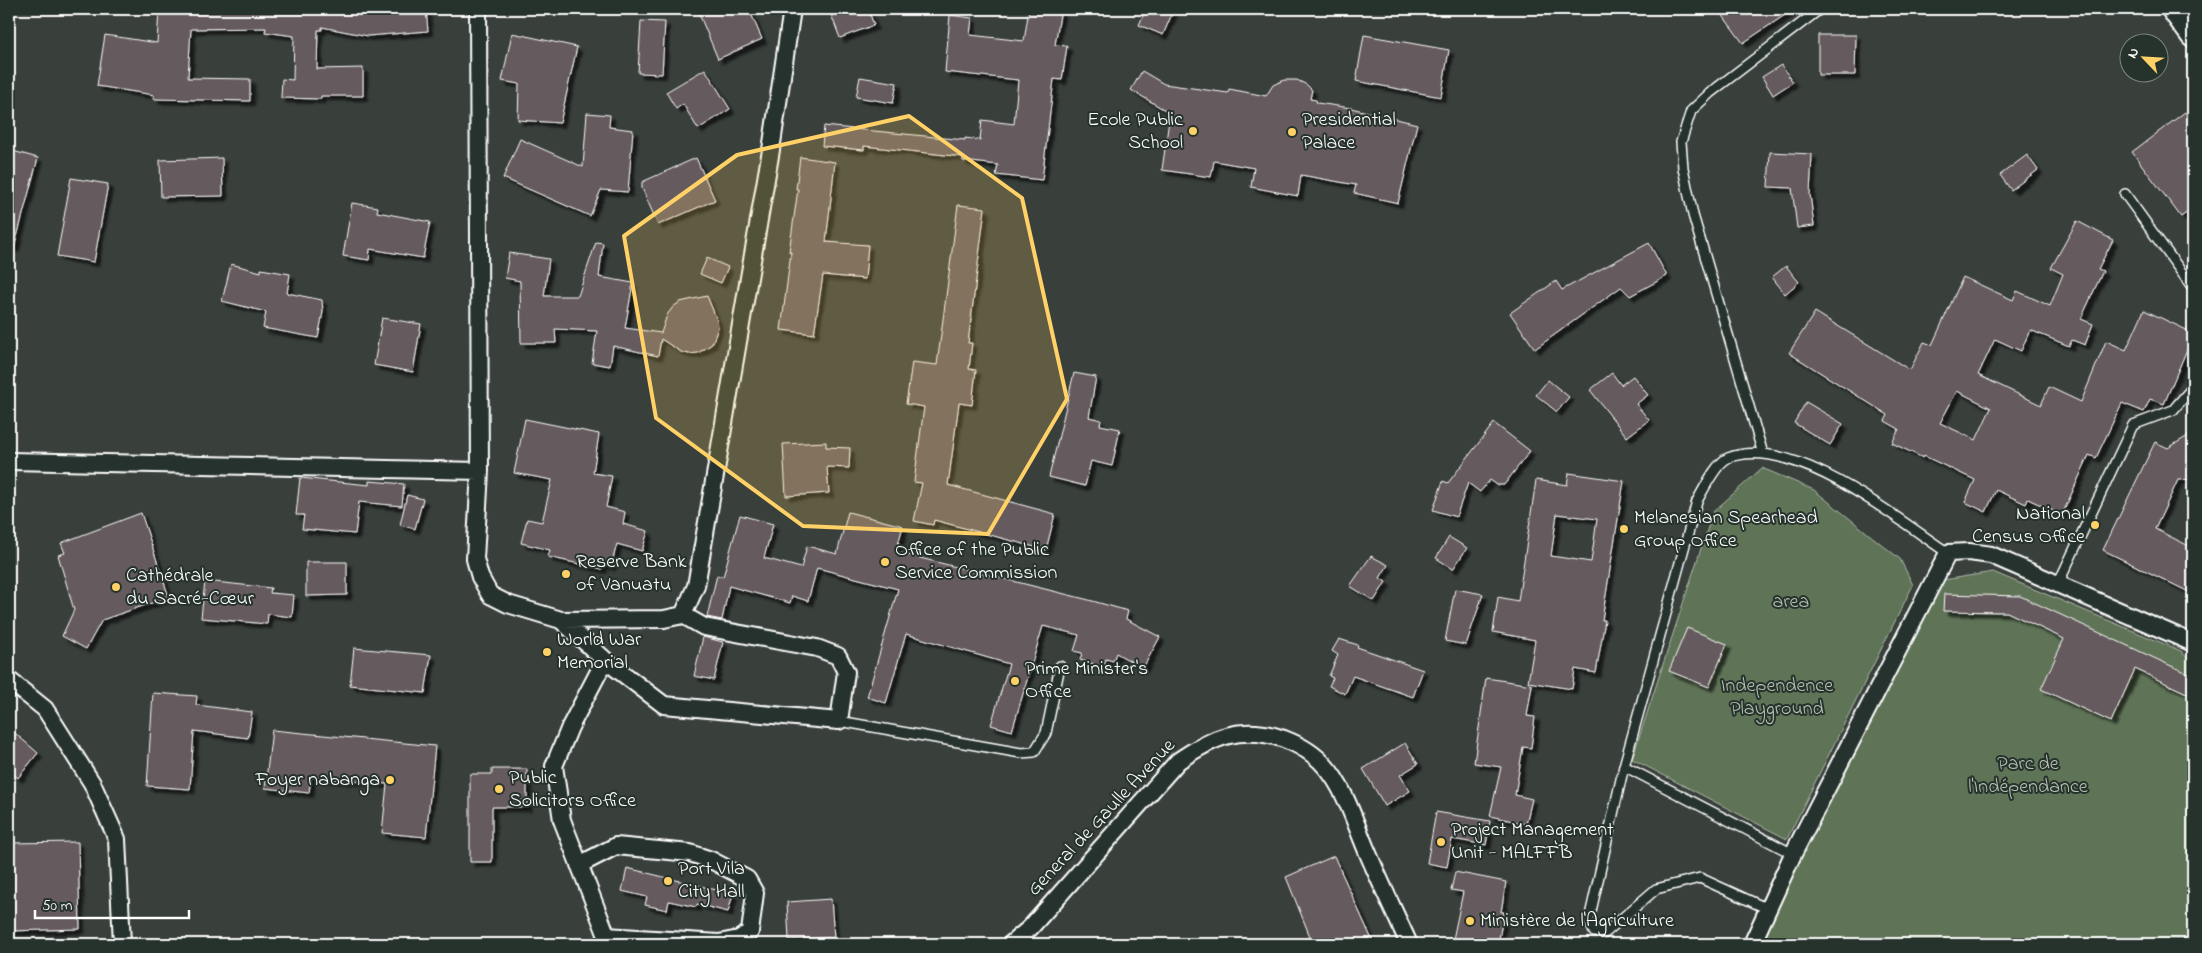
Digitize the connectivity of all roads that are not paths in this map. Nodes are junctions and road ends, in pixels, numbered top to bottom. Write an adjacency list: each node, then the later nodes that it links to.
1 (478, 9): 11 (street)
2 (792, 9): 14 (street)
3 (1820, 9): 9 (lane)
4 (2174, 9): 5 (street)
5 (2193, 35)
6 (2125, 194): 7 (lane)
7 (2193, 288)
8 (2193, 387): 13 (lane)
9 (1763, 454): 12 (lane); 21 (lane)
10 (9, 461): 11 (street)
11 (480, 471): 15 (street)
12 (1948, 553): 13 (street); 22 (street)
13 (2058, 584): 16 (street)
14 (683, 615): 15 (street); 20 (street)
15 (561, 620): 17 (street)
16 (2193, 643)
17 (605, 660): 20 (street); 23 (street)
18 (1060, 666): 20 (lane)
19 (9, 680): 26 (street)
20 (839, 721)
21 (1624, 766): 22 (lane); 24 (lane)
22 (1793, 854): 24 (street)
23 (580, 865): 25 (street); 25 (street)
24 (1768, 909): 29 (street)
25 (608, 940)
26 (122, 944)
27 (1011, 944): 28 (street, General de Gaulle Avenue)
28 (1409, 944)
29 (1752, 944)

